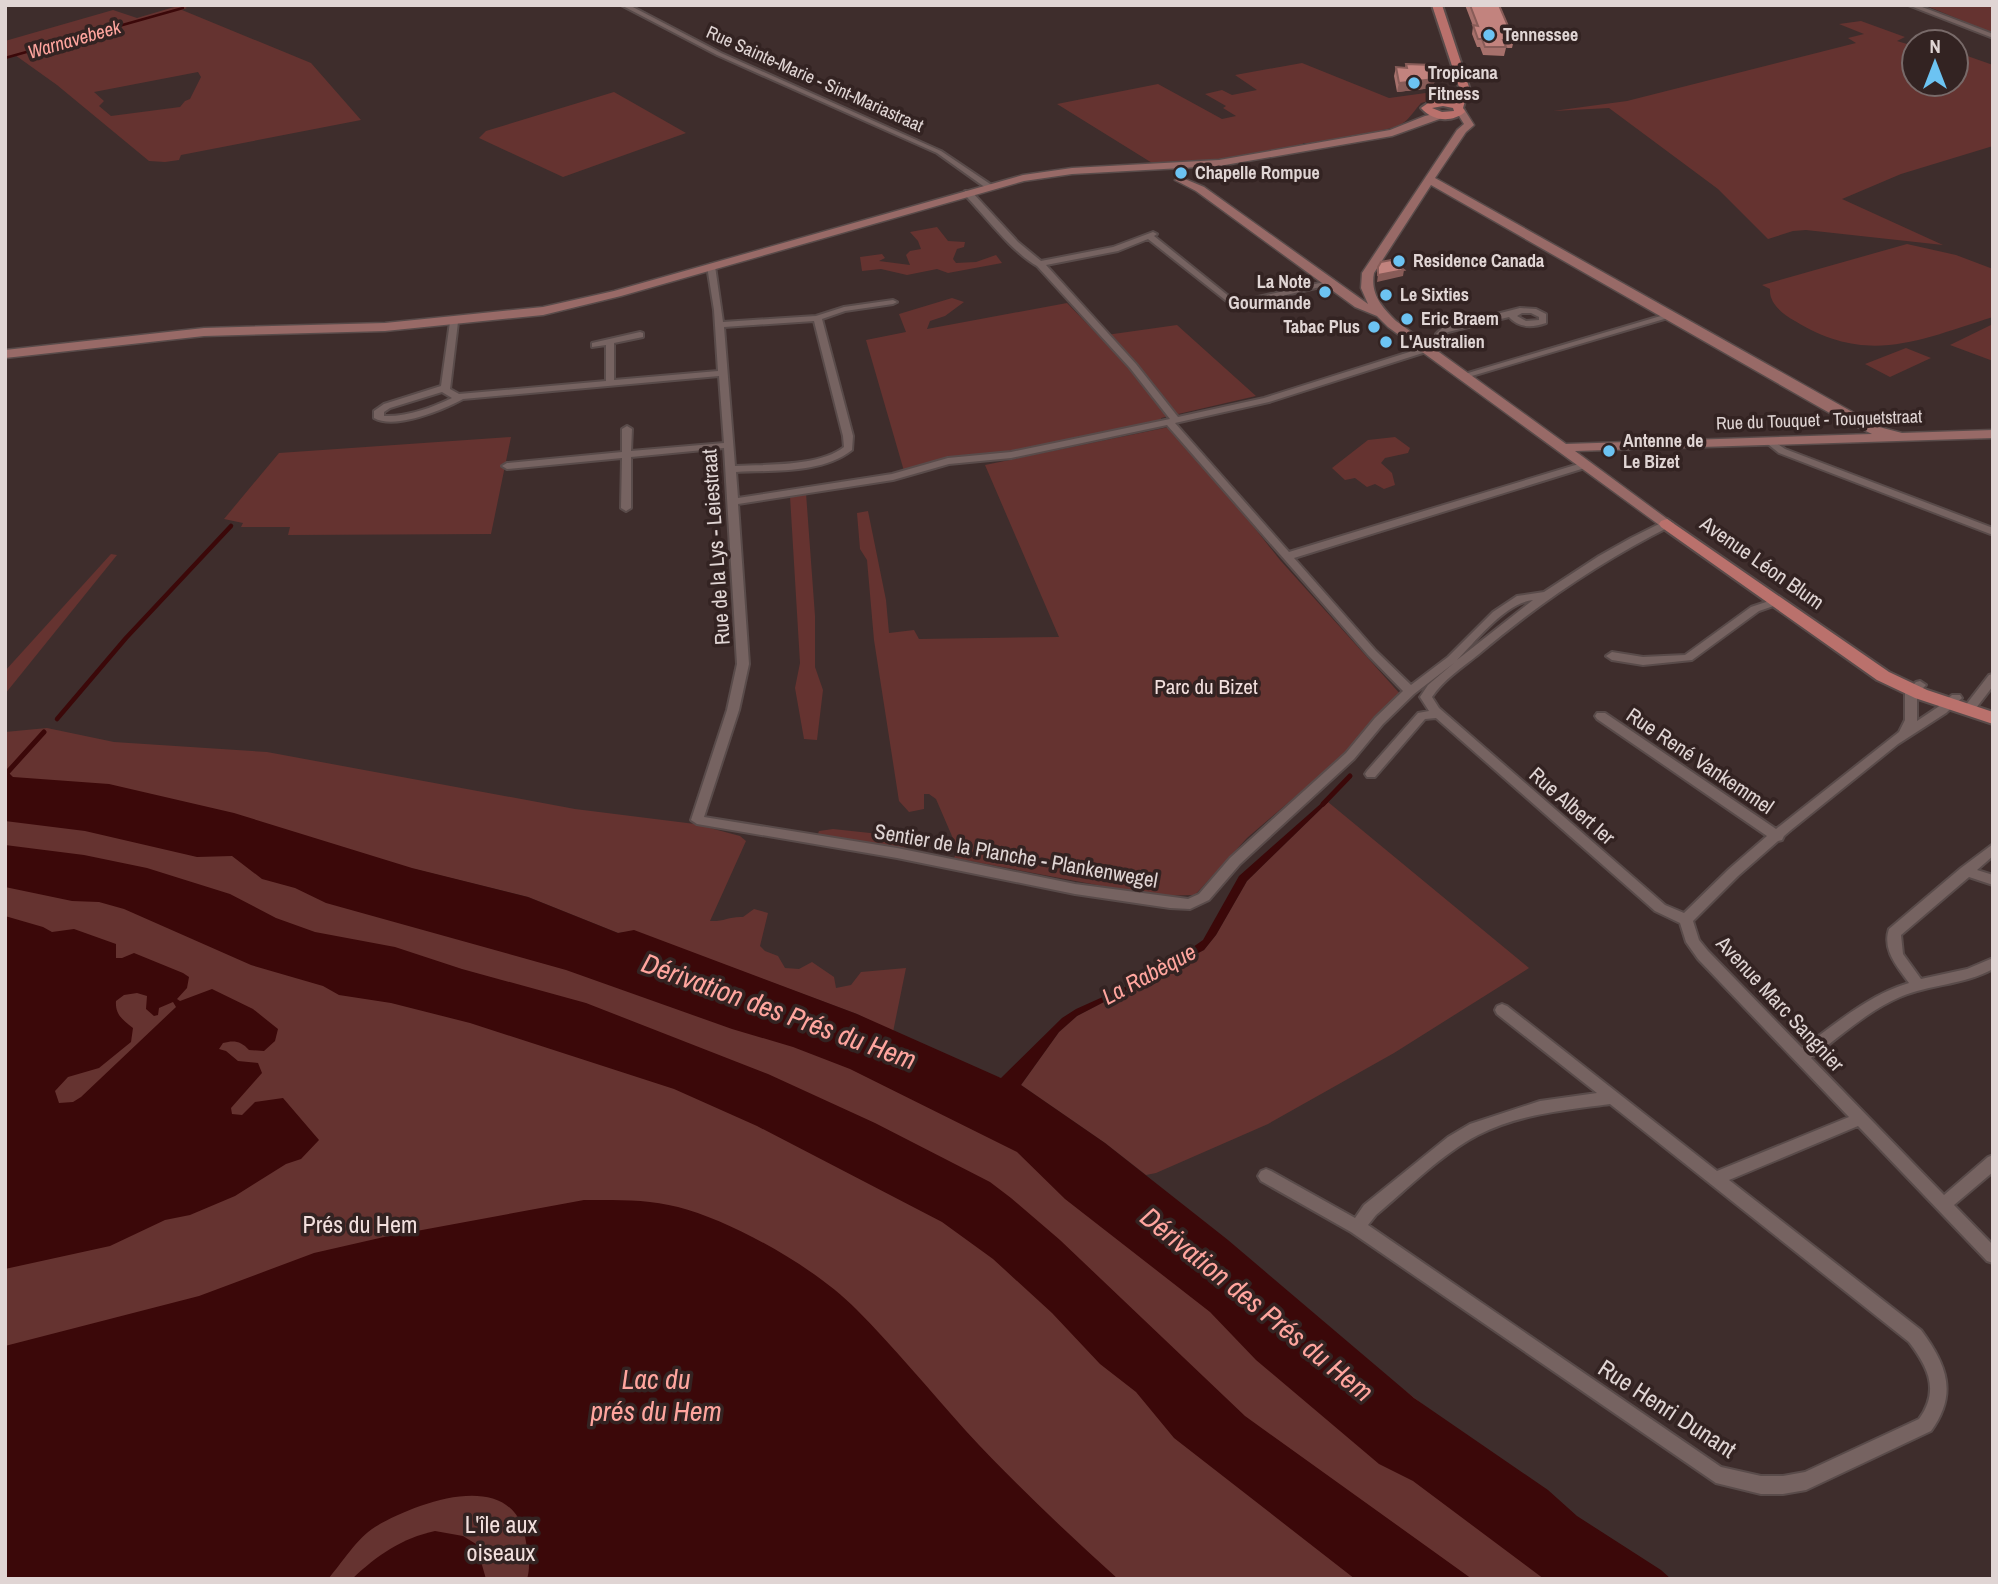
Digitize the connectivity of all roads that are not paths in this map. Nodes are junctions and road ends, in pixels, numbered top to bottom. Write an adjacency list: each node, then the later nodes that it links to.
1 (624, 5): 15 (street, Rue Sainte-Marie - Sint-Mariastraat)
2 (1437, 5): 5 (main road)
3 (1911, 5): 4 (street)
4 (1993, 36)
5 (1464, 91): 6 (main road); 8 (main road)
6 (1437, 103): 7 (main road); 8 (main road)
7 (1426, 108): 9 (main road); 10 (street)
8 (1460, 109): 9 (main road); 11 (street)
9 (1444, 116): 10 (street); 11 (street)
10 (1416, 123): 13 (street)
11 (1464, 128): 14 (street)
12 (1161, 171): 13 (street); 13 (street); 15 (street)
13 (1197, 176): 21 (street)
14 (1429, 179): 17 (street); 18 (street)
15 (989, 186): 16 (street)
16 (968, 193): 19 (street); 20 (street)
17 (1419, 195): 18 (street); 22 (street)
18 (1458, 198): 27 (street)
19 (1040, 264): 21 (street); 42 (street)
20 (711, 266): 29 (street); 30 (street, Rue de la Lys - Leiestraat)
21 (1330, 282): 23 (street)
22 (1367, 289): 23 (street); 26 (street)
23 (1343, 290): 26 (street)
24 (892, 302): 28 (street)
25 (1513, 313): 34 (street)
26 (1382, 314): 34 (street)
27 (1667, 317): 37 (street); 41 (street)
28 (817, 318): 30 (street); 53 (street)
29 (454, 322): 35 (street); 39 (street)
30 (719, 325): 36 (street, Rue de la Lys - Leiestraat)
31 (640, 335): 32 (street)
32 (610, 342): 33 (street); 38 (street)
33 (595, 345)
34 (1424, 347): 37 (street); 42 (street)
35 (5, 354)
36 (723, 373): 38 (street); 48 (street, Rue de la Lys - Leiestraat)
37 (1462, 376): 49 (street)
38 (610, 384): 40 (street)
39 (445, 388): 40 (street); 40 (street)
40 (460, 397)
41 (1840, 413): 45 (street); 46 (street)
42 (1172, 421): 54 (street); 58 (street)
43 (627, 429): 50 (street)
44 (1993, 434): 45 (street, Rue du Touquet - Touquetstraat)
45 (1899, 436): 46 (street, Rue du Touquet - Touquetstraat)
46 (1830, 439): 47 (street, Rue du Touquet - Touquetstraat)
47 (1769, 441): 49 (street, Rue du Touquet - Touquetstraat); 57 (street)
48 (728, 445): 50 (street); 53 (street, Rue de la Lys - Leiestraat)
49 (1563, 449): 51 (street)
50 (627, 454): 52 (street); 55 (street)
51 (1585, 465): 56 (street); 58 (street)
52 (507, 466)
53 (730, 470): 54 (street, Rue de la Lys - Leiestraat)
54 (733, 502): 72 (street, Rue de la Lys - Leiestraat)
55 (626, 508)
56 (1667, 524): 59 (street); 60 (main road, Avenue Léon Blum)
57 (1993, 532)
58 (1288, 556): 64 (street)
59 (1547, 594): 64 (street); 67 (street)
60 (1778, 601): 61 (street); 63 (main road, Avenue Léon Blum)
61 (1612, 656)
62 (1993, 678): 65 (street)
63 (1916, 688): 65 (main road, Avenue Léon Blum); 70 (street)
64 (1410, 691): 72 (street, Sentier de la Planche - Plankenwegel)
65 (1962, 704): 66 (main road, Avenue Léon Blum); 69 (main road, Avenue Léon Blum); 70 (street)
66 (1993, 711)
67 (1439, 714): 71 (street); 77 (street, Rue Albert Ier)
68 (1601, 716): 73 (street, Rue René Vankemmel)
69 (1993, 718)
70 (1902, 734): 73 (street)
71 (1371, 774)
72 (697, 820)
73 (1777, 837): 77 (street)
74 (1993, 849): 75 (street)
75 (1966, 871): 76 (street); 79 (street)
76 (1993, 880)
77 (1686, 920): 81 (street, Avenue Marc Sangnier)
78 (1989, 968): 79 (street)
79 (1917, 985): 81 (street)
80 (1502, 1010): 82 (street, Rue Henri Dunant)
81 (1801, 1057): 83 (street, Avenue Marc Sangnier)
82 (1610, 1098): 86 (street, Rue Henri Dunant); 88 (street)
83 (1860, 1119): 86 (street); 87 (street, Avenue Marc Sangnier)
84 (1993, 1162): 87 (street)
85 (1266, 1176): 88 (street, Rue Henri Dunant)
86 (1715, 1179): 88 (street, Rue Henri Dunant)
87 (1943, 1205): 89 (street, Avenue Marc Sangnier)
88 (1357, 1227)
89 (1993, 1256)

